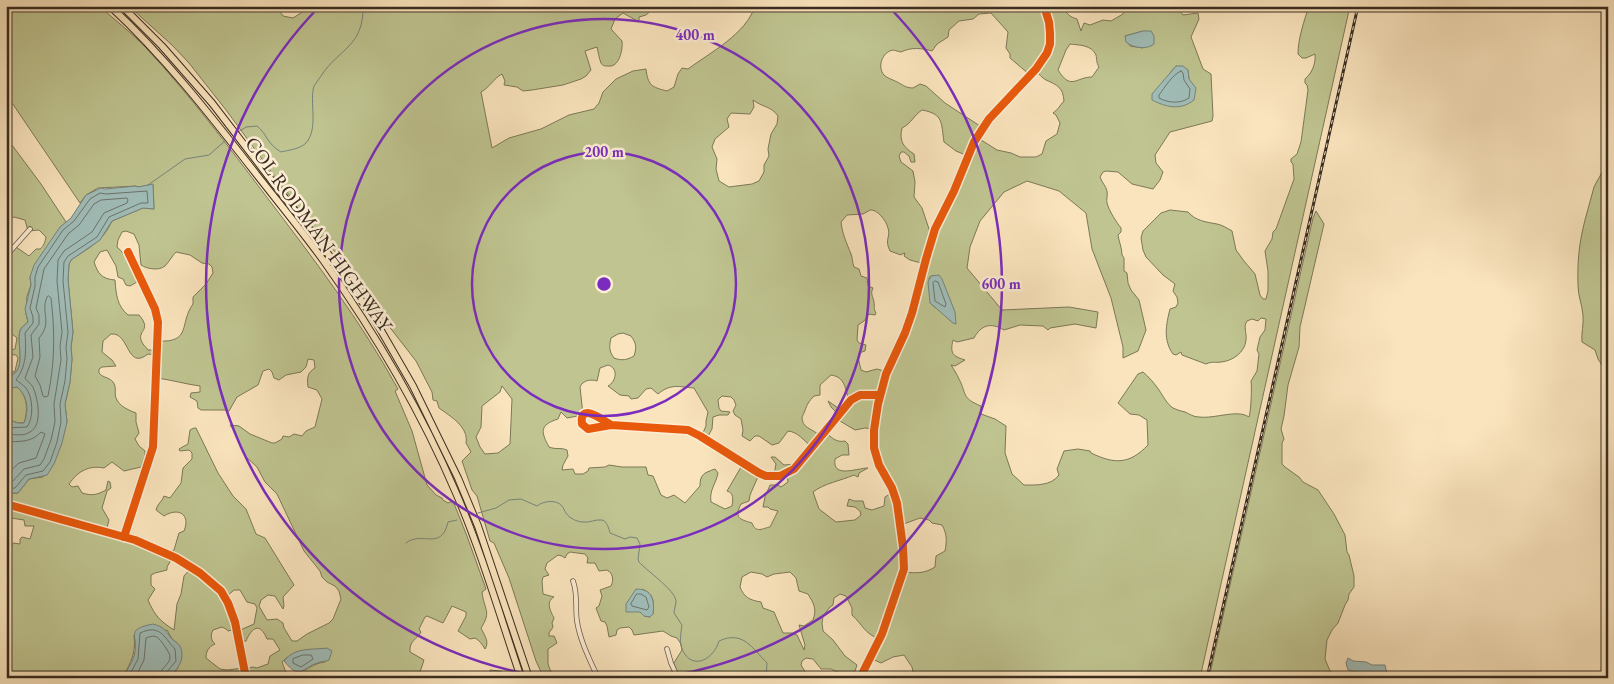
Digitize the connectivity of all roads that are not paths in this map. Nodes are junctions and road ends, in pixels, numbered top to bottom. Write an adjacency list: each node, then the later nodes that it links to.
1 (110, 6): 14 (highway, COL RODMAN HIGHWAY)
2 (122, 6): 15 (highway, COL RODMAN HIGHWAY)
3 (1044, 6): 7 (street)
4 (30, 229): 6 (street)
5 (128, 252): 10 (street)
6 (6, 256)
7 (880, 395): 8 (street); 18 (street)
8 (611, 425): 8 (street)
9 (6, 504): 10 (street)
10 (124, 537): 13 (street)
11 (573, 582): 16 (street)
12 (666, 648): 17 (street)
13 (246, 678)
14 (521, 678)
15 (529, 678)
16 (598, 678)
17 (678, 678)
18 (860, 678)

